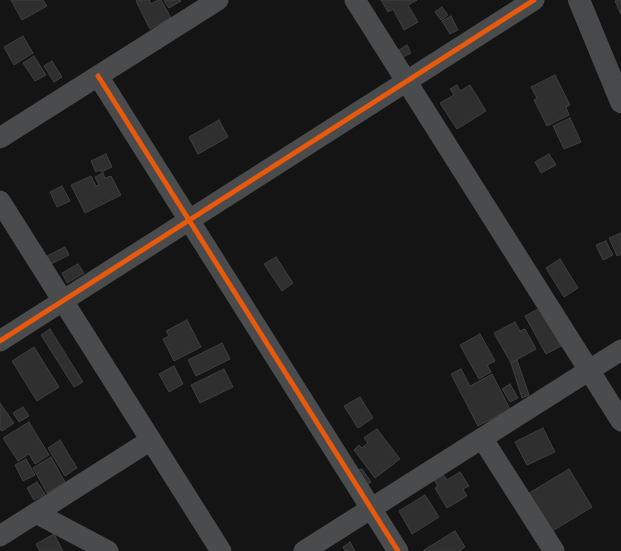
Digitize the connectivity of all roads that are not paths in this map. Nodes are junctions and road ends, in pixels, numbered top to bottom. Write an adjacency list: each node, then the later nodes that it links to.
1 (218, 0): 5 (street)
2 (355, 0): 6 (street)
3 (534, 0): 6 (street)
4 (579, 0): 7 (main road)
5 (98, 76): 8 (street); 10 (street)
6 (406, 82): 10 (street); 14 (street)
7 (621, 102)
8 (0, 138)
9 (0, 201): 11 (street)
10 (189, 220): 11 (street); 18 (street)
11 (63, 301): 12 (street); 17 (street)
12 (0, 341)
13 (621, 350): 14 (street)
14 (589, 370): 15 (street); 16 (street)
15 (621, 421)
16 (482, 438): 18 (street); 25 (street)
17 (151, 440): 19 (street); 22 (street)
18 (371, 509): 23 (street); 24 (street)
19 (36, 513): 20 (street); 21 (street)
20 (0, 536)
21 (108, 551)
22 (221, 551)
23 (304, 551)
24 (398, 551)
25 (554, 551)

